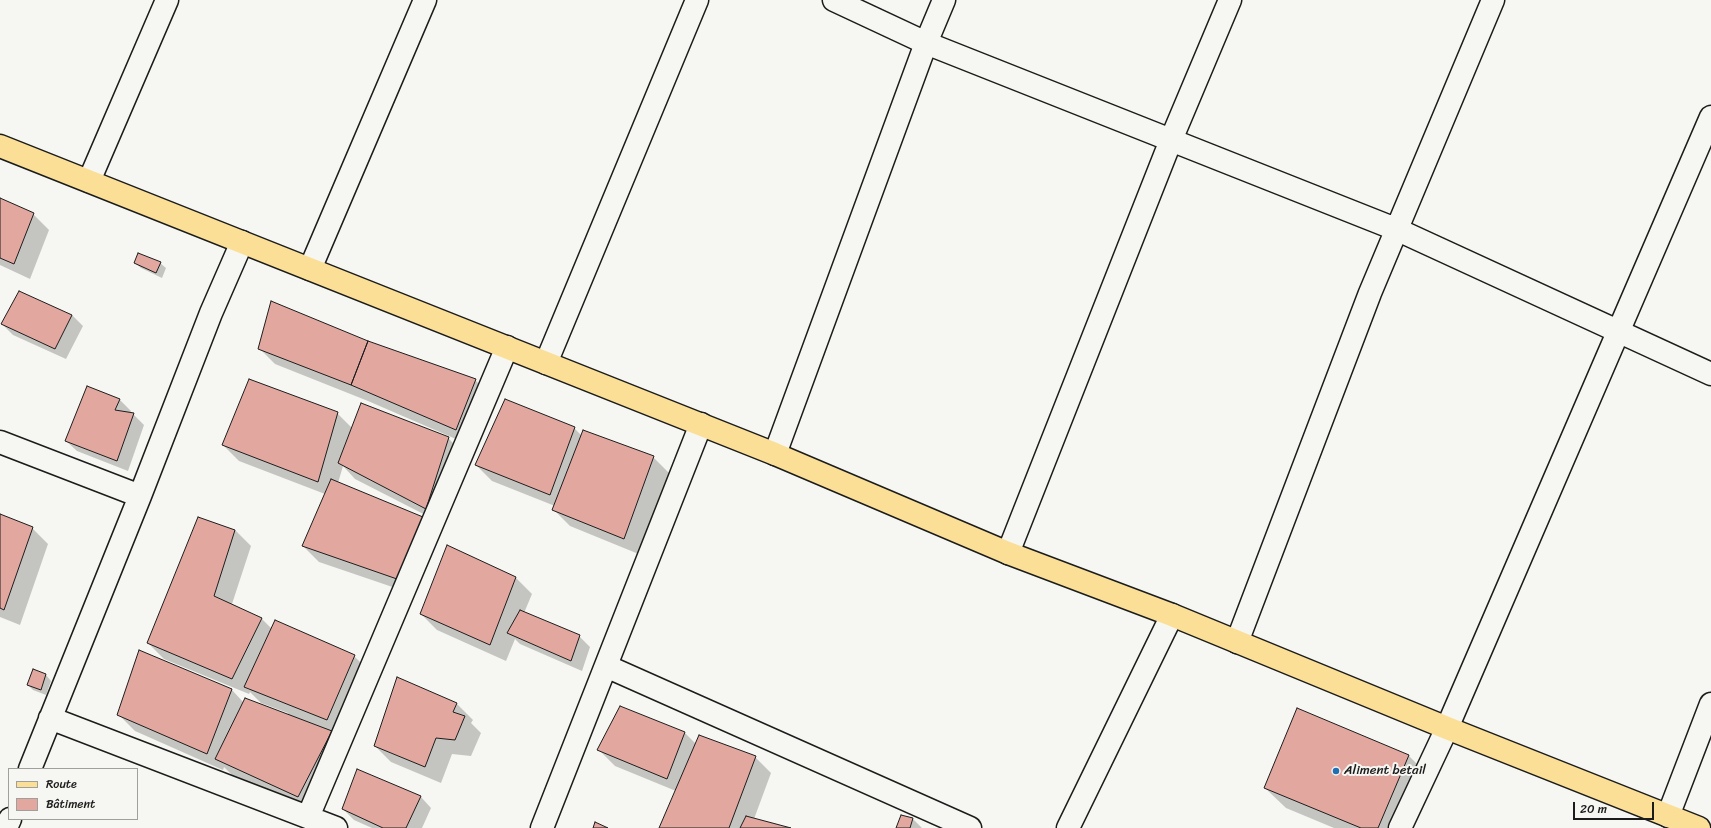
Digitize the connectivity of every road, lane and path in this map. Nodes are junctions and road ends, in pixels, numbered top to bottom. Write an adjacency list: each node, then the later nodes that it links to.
1 (167, 0): 12 (street)
2 (426, 0): 15 (street)
3 (697, 0): 18 (street)
4 (834, 0): 8 (street)
5 (944, 0): 8 (street)
6 (1230, 0): 10 (street)
7 (1493, 0): 13 (street)
8 (926, 43): 10 (street); 22 (street)
9 (1711, 117): 16 (street)
10 (1171, 140): 13 (street); 24 (street)
11 (0, 146): 12 (main road)
12 (89, 181): 14 (main road)
13 (1398, 230): 16 (street); 26 (street)
14 (242, 242): 15 (main road); 23 (street)
15 (310, 269): 17 (main road)
16 (1619, 332): 19 (street); 30 (street)
17 (507, 347): 18 (main road); 32 (street)
18 (546, 363): 20 (main road)
19 (1711, 374)
20 (701, 424): 22 (main road); 27 (street)
21 (0, 442): 23 (street)
22 (774, 454): 24 (main road)
23 (140, 496): 29 (street)
24 (1008, 554): 25 (main road)
25 (1172, 615): 26 (main road); 37 (street)
26 (1237, 642): 30 (main road)
27 (606, 666): 35 (street); 36 (street)
28 (1711, 704): 33 (street)
29 (50, 718): 31 (street); 32 (street)
30 (1447, 728): 33 (main road); 38 (street)
31 (30, 768)
32 (308, 817): 34 (street)
33 (1685, 824)
34 (336, 828)
35 (542, 828)
36 (970, 828)
37 (1068, 828)
38 (1400, 828)

